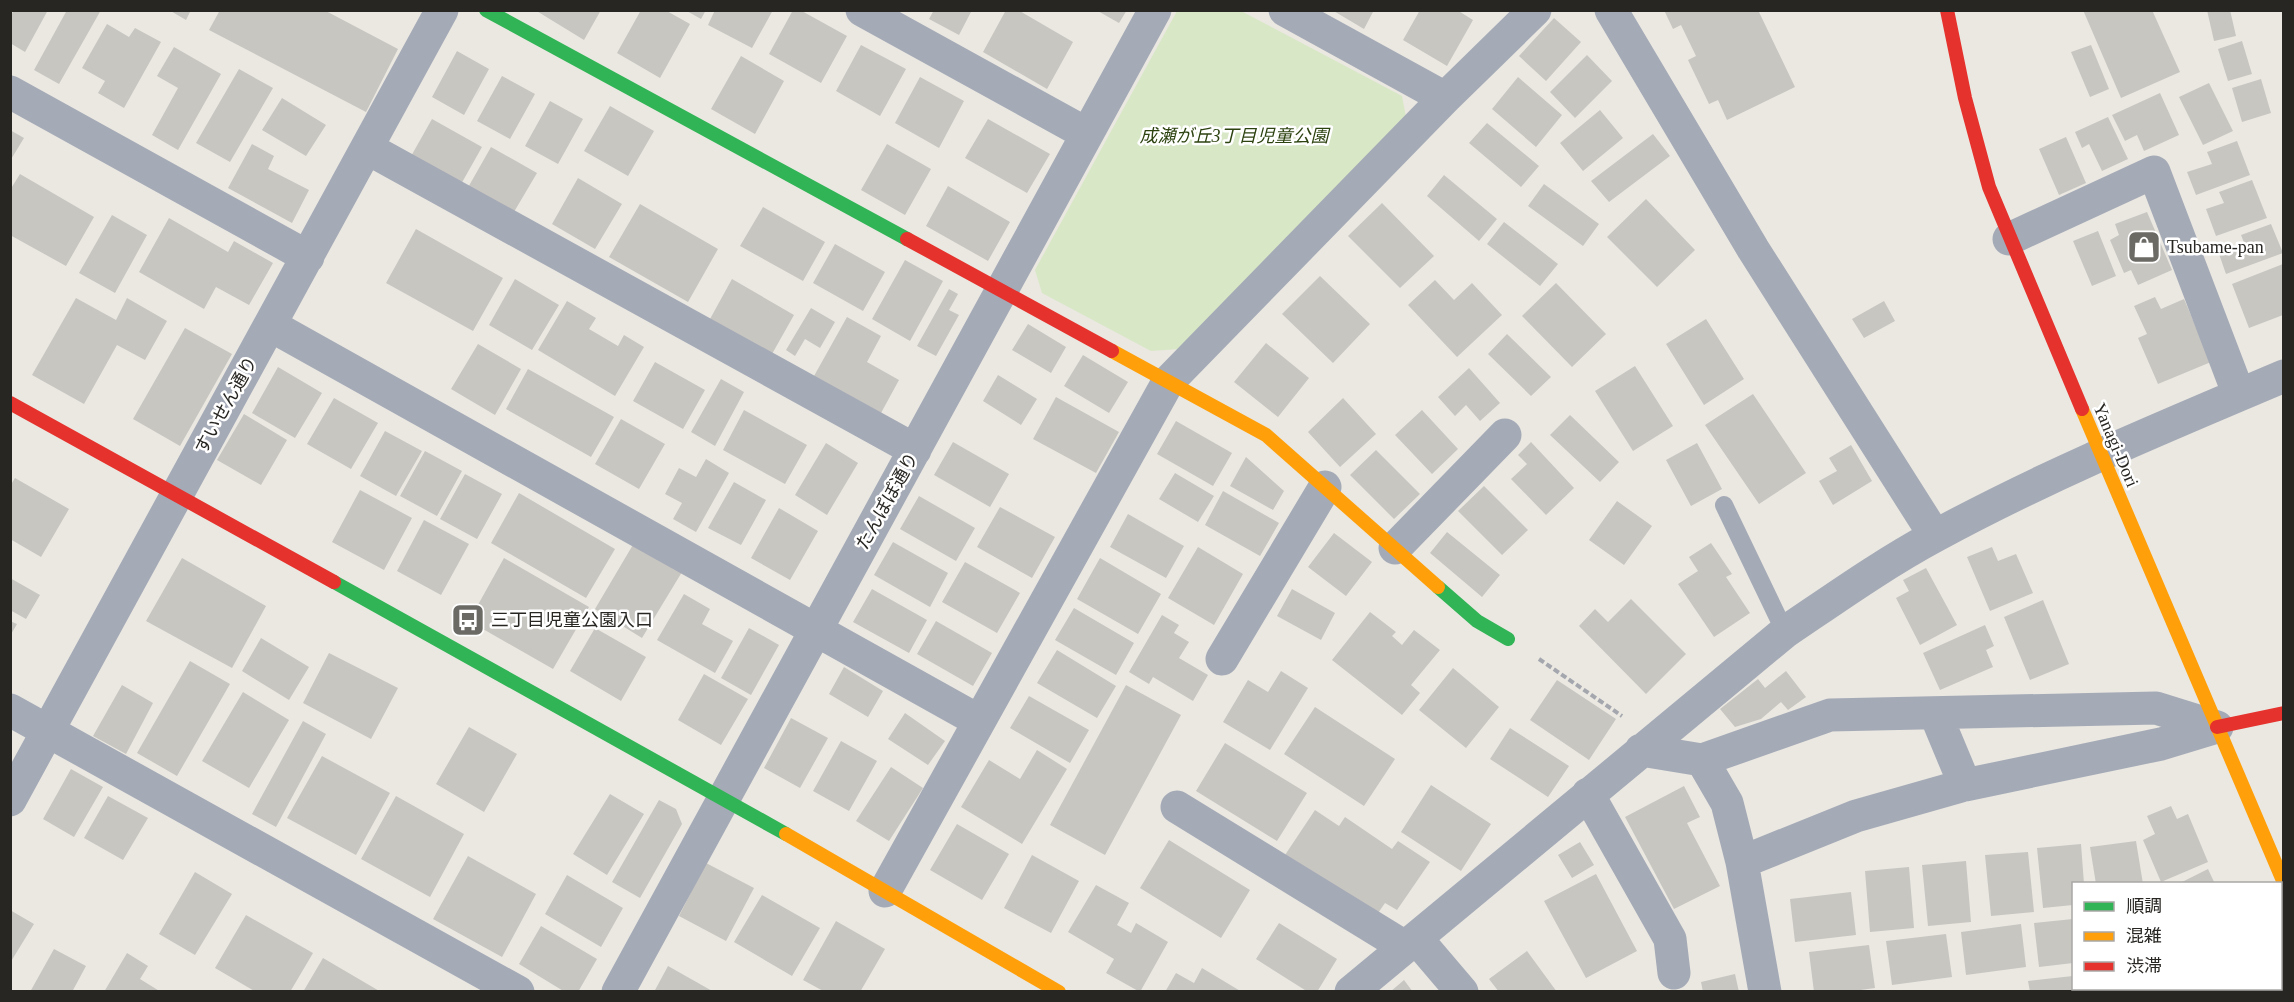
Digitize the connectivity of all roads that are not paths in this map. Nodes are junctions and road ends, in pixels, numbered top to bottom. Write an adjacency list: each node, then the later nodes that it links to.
1 (486, 10): 15 (street)
2 (862, 10): 11 (street)
3 (1155, 10): 11 (street, たんぽぽ通り)
4 (1285, 10): 10 (street)
5 (1535, 10): 10 (street)
6 (1611, 10): 27 (street)
7 (1947, 10): 13 (street, Yanagi-Dori)
8 (432, 14): 12 (street, すいせん通り)
9 (10, 92): 14 (street)
10 (1445, 98): 18 (street)
11 (1087, 134): 15 (street, たんぽぽ通り)
12 (367, 148): 14 (street, すいせん通り); 22 (street)
13 (2009, 239): 19 (street); 23 (street, Yanagi-Dori)
14 (308, 256): 16 (street, すいせん通り)
15 (1002, 291): 18 (street); 22 (street, たんぽぽ通り)
16 (270, 325): 25 (street, すいせん通り); 29 (street)
17 (2283, 376): 19 (street)
18 (1168, 382): 24 (street); 36 (street)
19 (2238, 395): 23 (street)
20 (10, 403): 25 (street)
21 (1505, 435): 28 (street)
22 (915, 450): 29 (street, たんぽぽ通り)
23 (2101, 454): 27 (street); 37 (street, Yanagi-Dori)
24 (1325, 487): 28 (street); 32 (street)
25 (177, 496): 38 (street, すいせん通り); 43 (street)
26 (1724, 505): 30 (lane)
27 (1935, 536): 30 (street)
28 (1395, 549): 31 (street)
29 (816, 630): 36 (street); 43 (street, たんぽぽ通り)
30 (1785, 632): 39 (street)
31 (1508, 639)
32 (1222, 659)
33 (10, 710): 38 (street)
34 (1935, 712): 37 (street); 40 (street); 41 (street)
35 (2283, 714): 37 (street)
36 (979, 721): 48 (street)
37 (2217, 727): 41 (street); 47 (street, Yanagi-Dori)
38 (48, 731): 44 (street, すいせん通り); 51 (street)
39 (1648, 744): 40 (street); 42 (street)
40 (1702, 760): 46 (street)
41 (1965, 785): 46 (street)
42 (1588, 794): 49 (street); 50 (street)
43 (724, 798): 48 (street); 52 (street, たんぽぽ通り)
44 (10, 800)
45 (1177, 807): 49 (street)
46 (1742, 862): 56 (street)
47 (2283, 883)
48 (885, 891): 53 (street)
49 (1410, 942): 54 (street); 55 (street)
50 (1674, 973)
51 (518, 992)
52 (618, 992)
53 (1059, 992)
54 (1352, 992)
55 (1462, 992)
56 (1765, 992)

